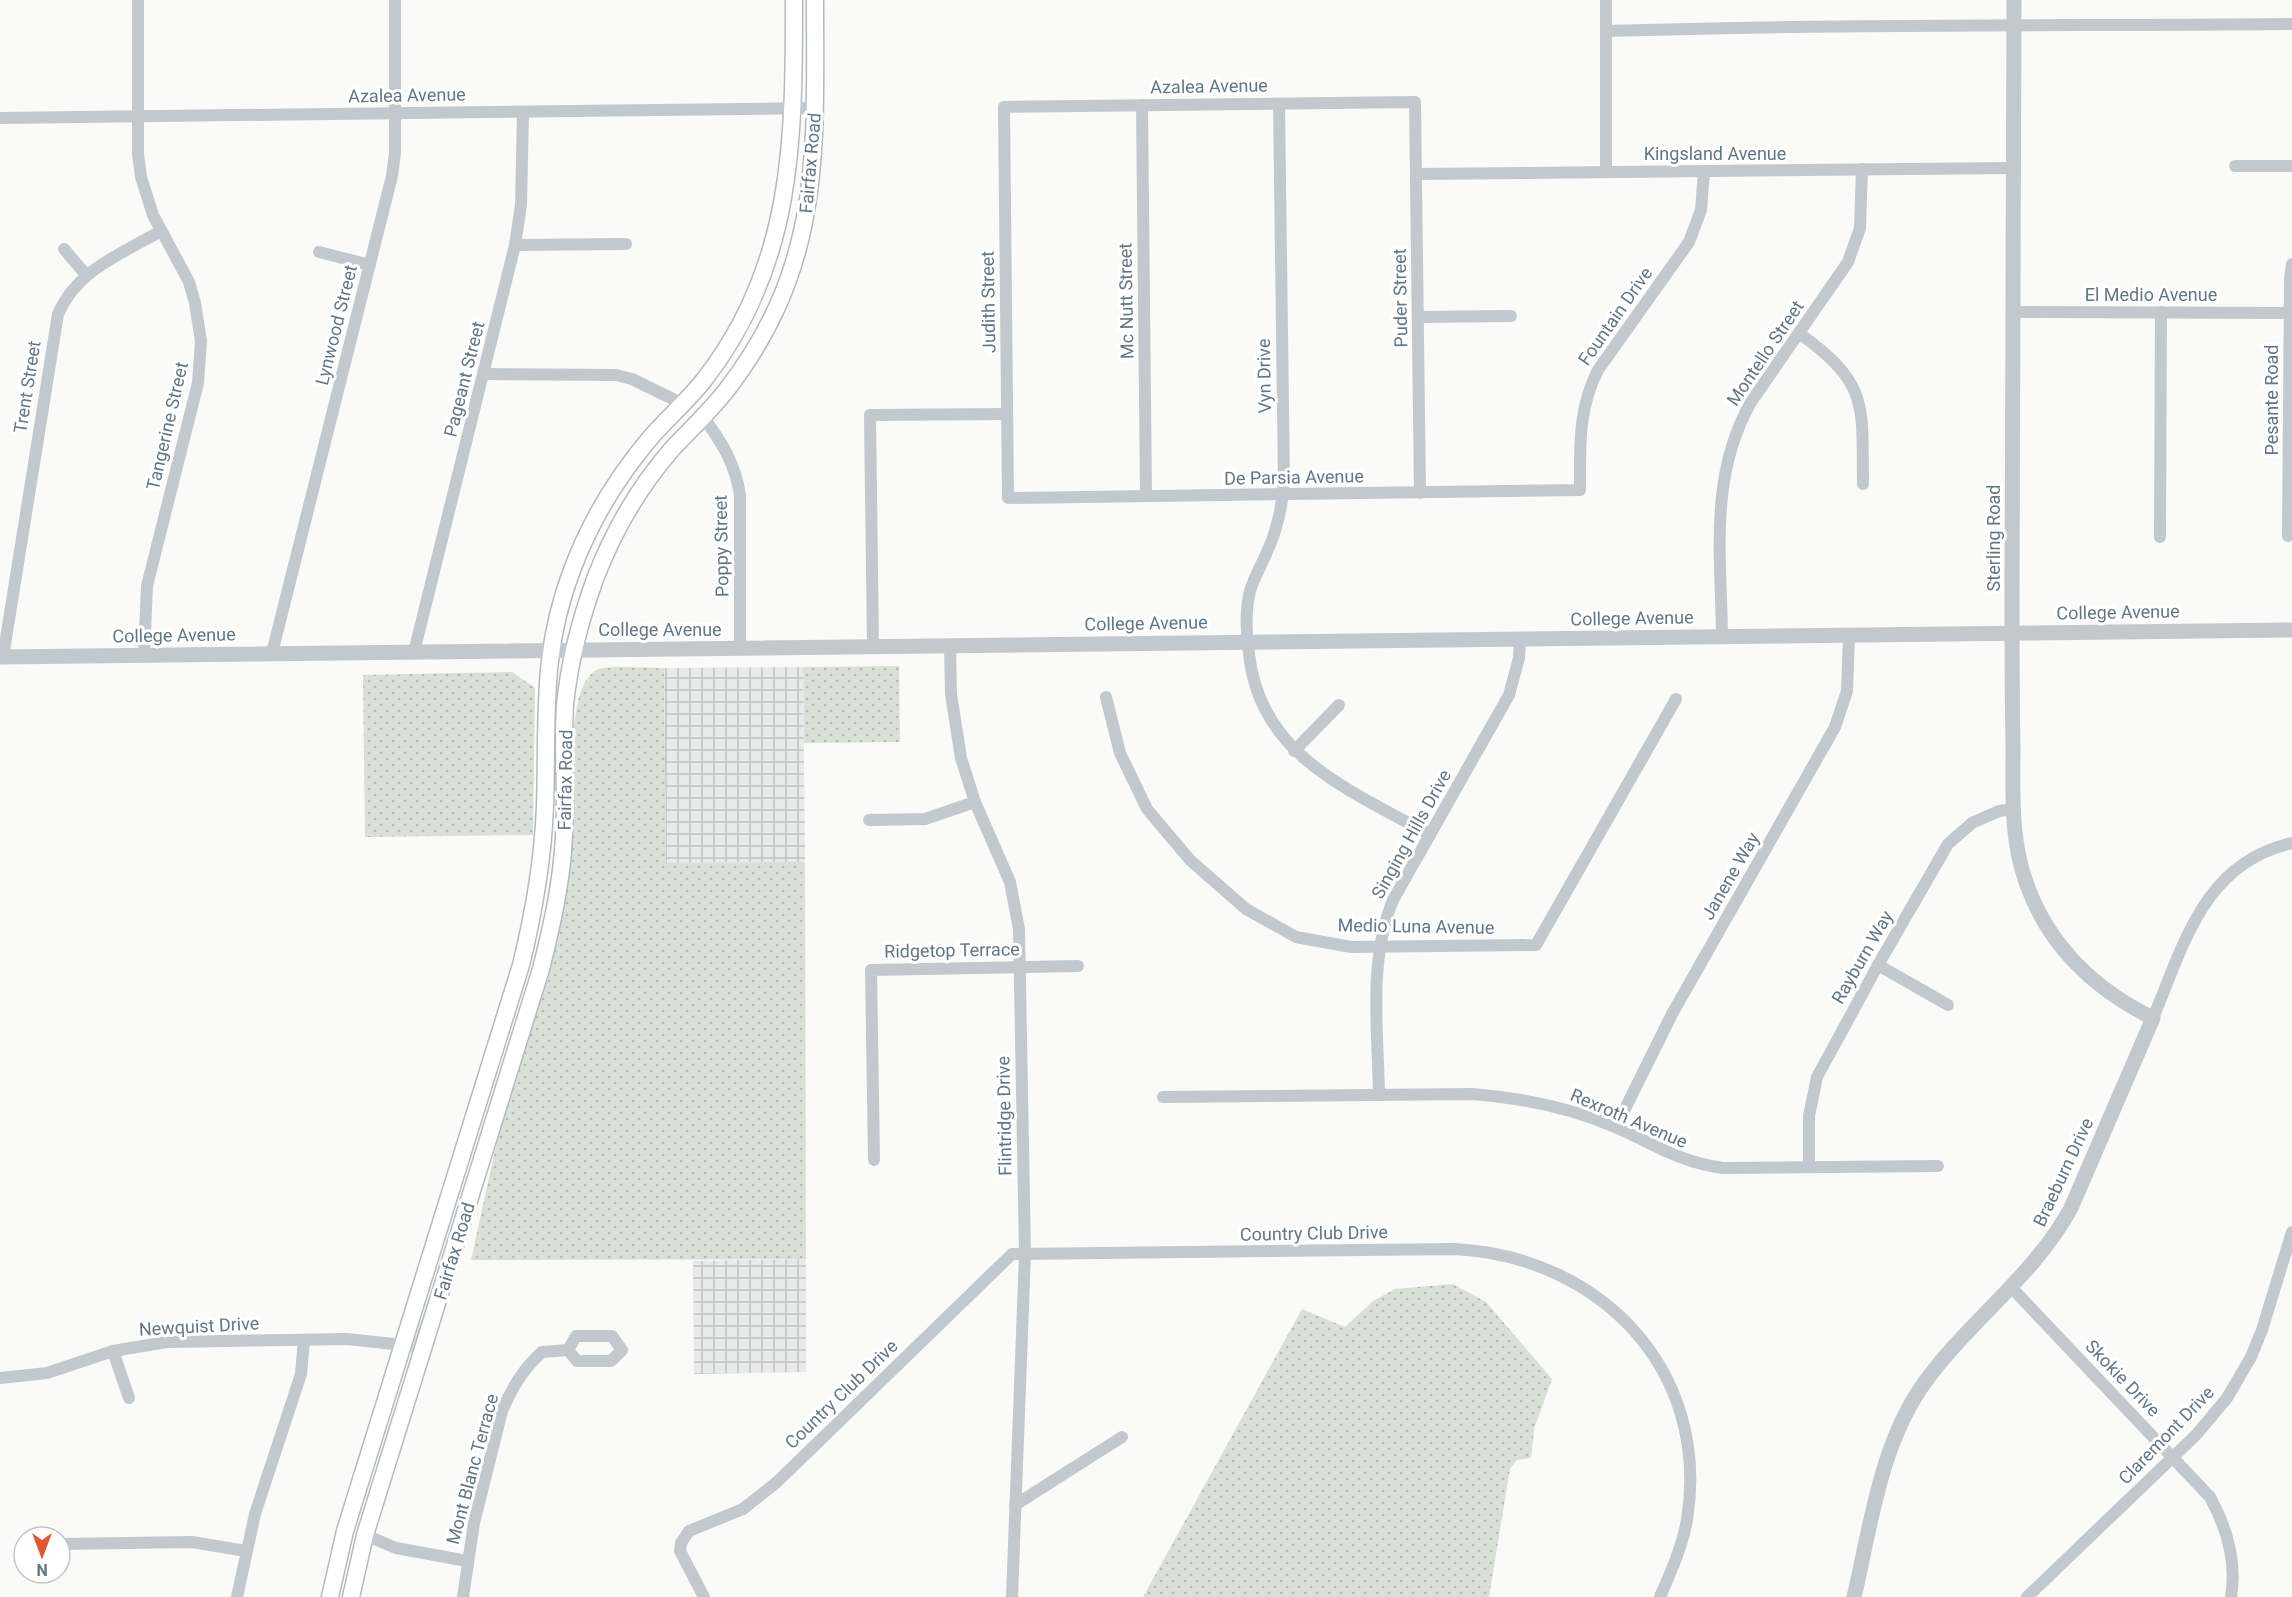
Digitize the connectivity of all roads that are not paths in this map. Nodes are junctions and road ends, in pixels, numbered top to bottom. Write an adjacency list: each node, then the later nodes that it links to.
1 (138, 0): 18 (street, Tangerine Street)
2 (395, 0): 17 (street, Lynwood Street)
3 (794, 0): 14 (main road, Fairfax Road)
4 (816, 0): 15 (main road, Fairfax Road)
5 (1606, 0): 9 (street)
6 (2014, 0): 8 (street, Sterling Road)
7 (2292, 24): 8 (street)
8 (2014, 27): 9 (street); 22 (street, Sterling Road)
9 (1606, 31): 25 (street)
10 (1415, 102): 11 (street, Azalea Avenue); 26 (street, Puder Street)
11 (1279, 104): 12 (street, Azalea Avenue); 48 (street, Vyn Drive)
12 (1142, 105): 13 (street, Azalea Avenue); 49 (street, Mc Nutt Street)
13 (1004, 106): 43 (street, Judith Street)
14 (794, 107): 15 (street, Azalea Avenue); 16 (street, Azalea Avenue); 42 (main road, Fairfax Road)
15 (815, 108): 44 (main road, Fairfax Road)
16 (524, 112): 17 (street, Azalea Avenue); 29 (street, Pageant Street)
17 (395, 113): 18 (street, Azalea Avenue); 33 (street, Lynwood Street)
18 (138, 116): 19 (street, Azalea Avenue); 27 (street, Tangerine Street)
19 (0, 118)
20 (2235, 166): 21 (street)
21 (2292, 166)
22 (2013, 168): 23 (street, Kingsland Avenue); 35 (street, Sterling Road)
23 (1862, 169): 24 (street, Kingsland Avenue); 40 (street, Montello Street)
24 (1704, 171): 25 (street, Kingsland Avenue); 46 (street, Fountain Drive)
25 (1606, 172): 26 (street, Kingsland Avenue)
26 (1416, 174): 39 (street, Puder Street)
27 (161, 231): 34 (street, Trent Street); 66 (street, Tangerine Street)
28 (626, 244): 29 (street)
29 (515, 245): 41 (street, Pageant Street)
30 (64, 249): 34 (street)
31 (319, 252): 33 (street)
32 (2292, 264): 37 (street, Pesante Road)
33 (370, 265): 65 (street, Lynwood Street)
34 (86, 275): 67 (street, Trent Street)
35 (2013, 312): 36 (street, El Medio Avenue); 54 (street, Sterling Road)
36 (2161, 312): 37 (street, El Medio Avenue); 52 (street)
37 (2289, 313): 51 (street, Pesante Road)
38 (1511, 316): 39 (street)
39 (1418, 317): 47 (street, Puder Street)
40 (1799, 333): 45 (street); 56 (street, Montello Street)
41 (484, 374): 42 (street); 64 (street, Pageant Street)
42 (683, 404): 61 (main road, Fairfax Road)
43 (1007, 414): 50 (street, Judith Street); 60 (street)
44 (704, 417): 62 (street, Poppy Street); 63 (main road, Fairfax Road)
45 (1863, 484)
46 (1580, 490): 47 (street, De Parsia Avenue)
47 (1420, 493): 48 (street, De Parsia Avenue)
48 (1283, 495): 49 (street, De Parsia Avenue); 58 (street, Vyn Drive)
49 (1146, 496): 50 (street, De Parsia Avenue)
50 (1008, 498)
51 (2289, 536)
52 (2160, 537)
53 (2292, 630): 54 (street, College Avenue)
54 (2012, 633): 55 (street, College Avenue); 73 (street, Sterling Road)
55 (1849, 635): 56 (street, College Avenue); 85 (street, Janene Way)
56 (1722, 636): 57 (street, College Avenue)
57 (1520, 639): 58 (street, College Avenue); 75 (street, Singing Hills Drive)
58 (1247, 642): 59 (street, College Avenue); 71 (street, Vyn Drive)
59 (950, 645): 60 (street, College Avenue); 72 (street, Flintridge Drive)
60 (873, 646): 62 (street, College Avenue)
61 (551, 648): 63 (street, College Avenue); 64 (street, College Avenue); 90 (main road, Fairfax Road)
62 (740, 648): 63 (street, College Avenue)
63 (576, 649): 93 (main road, Fairfax Road)
64 (414, 651): 65 (street, College Avenue)
65 (272, 653): 66 (street, College Avenue)
66 (144, 655): 67 (street, College Avenue)
67 (2, 657)
68 (1106, 697): 77 (street, Medio Luna Avenue)
69 (1676, 699): 77 (street, Medio Luna Avenue)
70 (1339, 705): 71 (street)
71 (1294, 751): 75 (street, Vyn Drive)
72 (975, 802): 74 (street); 80 (street, Flintridge Drive)
73 (2013, 809): 78 (street, Rayburn Way); 82 (street, Sterling Road)
74 (869, 820)
75 (1430, 835): 77 (street, Singing Hills Drive)
76 (2292, 843): 82 (street, Braeburn Drive)
77 (1379, 947): 83 (street, Singing Hills Drive)
78 (1878, 965): 81 (street); 88 (street, Rayburn Way)
79 (1078, 966): 80 (street, Ridgetop Terrace)
80 (1020, 967): 86 (street, Ridgetop Terrace); 91 (street, Flintridge Drive)
81 (1948, 1005)
82 (2153, 1018): 92 (street, Braeburn Drive)
83 (1379, 1095): 84 (street, Rexroth Avenue); 85 (street, Rexroth Avenue)
84 (1163, 1097)
85 (1616, 1128): 88 (street, Rexroth Avenue)
86 (874, 1160)
87 (1938, 1166): 88 (street, Rexroth Avenue)
88 (1809, 1167)
89 (2292, 1232): 103 (street, Claremont Drive)
90 (433, 1248): 93 (main road); 95 (main road, Fairfax Road)
91 (1025, 1254): 104 (street, Flintridge Drive); 113 (street, Country Club Drive); 115 (street, Country Club Drive)
92 (2011, 1287): 103 (street, Skokie Drive); 116 (street, Braeburn Drive)
93 (434, 1315): 102 (main road, Fairfax Road)
94 (304, 1340): 95 (street, Newquist Drive); 97 (street, Newquist Drive); 107 (street)
95 (403, 1345): 100 (main road, Fairfax Road); 102 (main road)
96 (568, 1350): 108 (street, Mont Blanc Terrace)
97 (113, 1352): 98 (street, Newquist Drive); 99 (street)
98 (0, 1378)
99 (129, 1398)
100 (378, 1426): 105 (main road); 110 (main road, Fairfax Road)
101 (1122, 1437): 104 (street)
102 (393, 1447): 105 (main road, Fairfax Road)
103 (2174, 1457): 117 (street, Claremont Drive); 118 (street, Skokie Drive)
104 (1015, 1505): 114 (street, Flintridge Drive)
105 (365, 1535): 108 (street); 111 (main road, Fairfax Road)
106 (72, 1544): 107 (street)
107 (246, 1551): 109 (street)
108 (467, 1561): 112 (street, Mont Blanc Terrace)
109 (237, 1597)
110 (330, 1597)
111 (351, 1597)
112 (463, 1597)
113 (704, 1597)
114 (1012, 1597)
115 (1660, 1597)
116 (1854, 1597)
117 (2027, 1597)
118 (2231, 1597)

